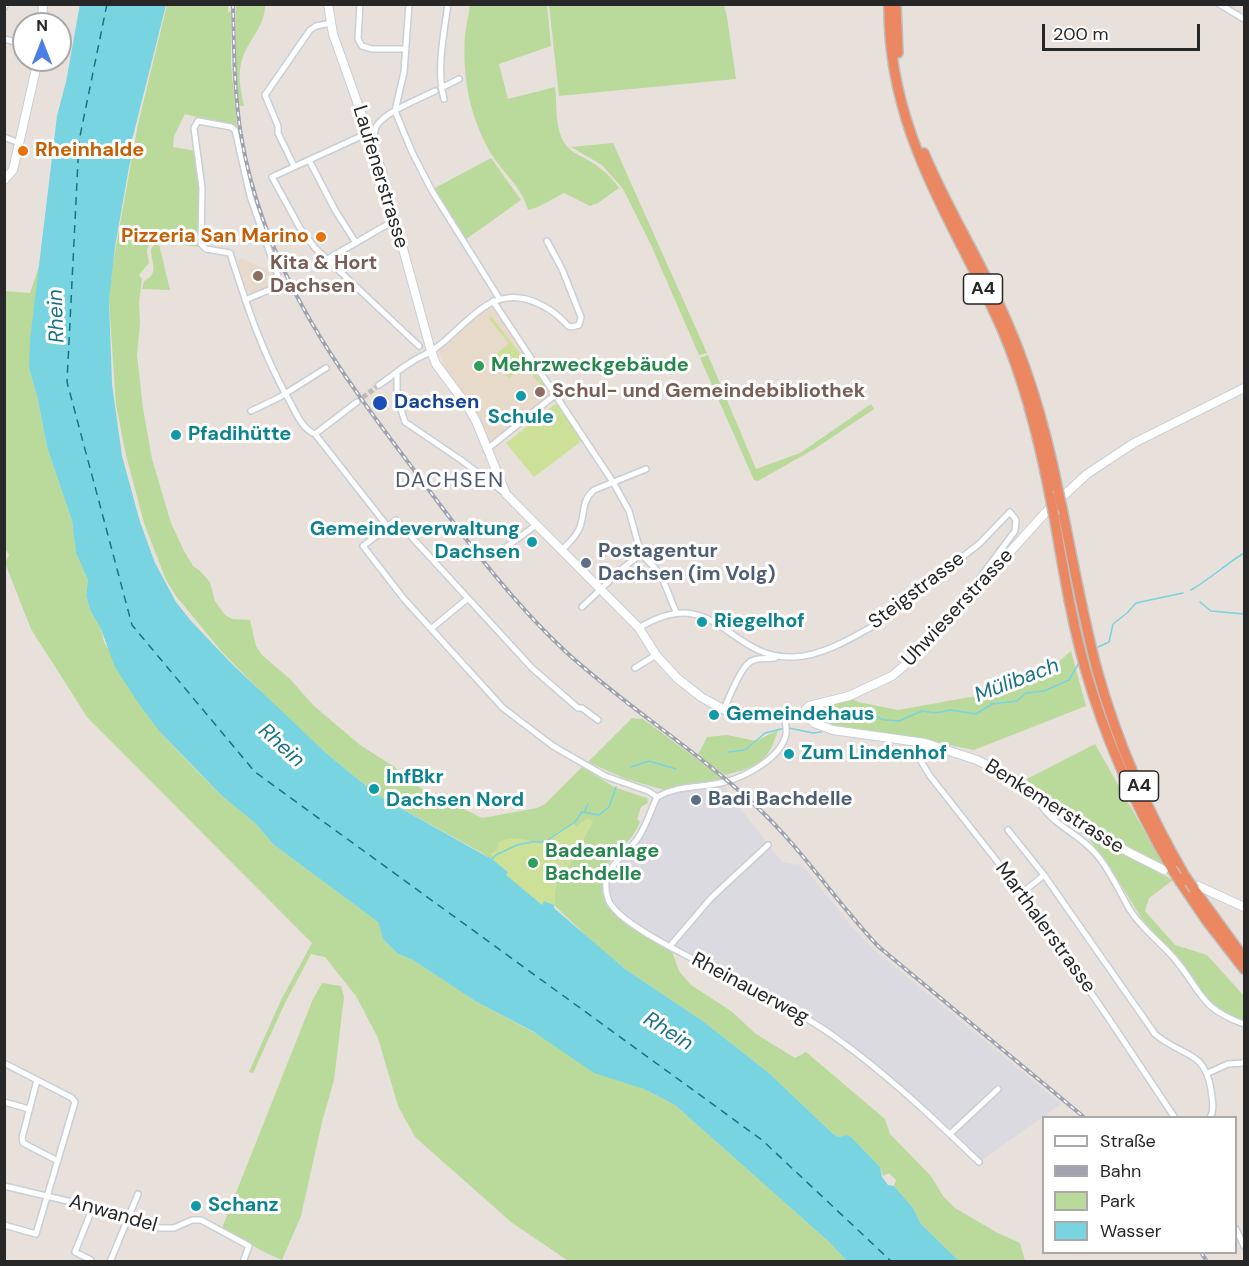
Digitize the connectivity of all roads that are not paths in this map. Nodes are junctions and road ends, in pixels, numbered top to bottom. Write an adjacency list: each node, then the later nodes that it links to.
1 (328, 4): 9 (street, Laufenerstrasse)
2 (360, 4): 10 (street)
3 (409, 4): 10 (street)
4 (448, 4): 13 (street)
5 (889, 4): 45 (highway, A4)
6 (896, 4): 45 (highway, A4)
7 (1219, 4): 8 (street)
8 (1245, 19)
9 (331, 23): 17 (street, Laufenerstrasse); 22 (street)
10 (406, 49): 16 (street)
11 (35, 72): 19 (street)
12 (459, 79): 13 (street)
13 (441, 88): 15 (street)
14 (435, 91): 16 (street)
15 (444, 99)
16 (395, 111): 20 (street); 29 (street)
17 (368, 133): 20 (street, Laufenerstrasse); 21 (street)
18 (4, 137): 19 (street)
19 (19, 142): 23 (street)
20 (371, 142): 24 (street, Laufenerstrasse)
21 (309, 160): 22 (street); 26 (street)
22 (294, 166): 27 (street)
23 (4, 180)
24 (395, 220): 26 (street); 30 (street, Laufenerstrasse)
25 (547, 240): 29 (street)
26 (356, 243): 27 (street)
27 (326, 260): 31 (street)
28 (245, 300): 28 (street); 37 (street)
29 (496, 300): 32 (street); 38 (street)
30 (428, 342): 31 (street); 32 (street, Laufenerstrasse)
31 (419, 346): 32 (street)
32 (427, 353): 34 (street); 42 (street, Laufenerstrasse)
33 (326, 368): 37 (street)
34 (397, 373): 35 (street); 46 (street)
35 (380, 385)
36 (1245, 388): 45 (street, Uhwieserstrasse)
37 (285, 393): 40 (street); 41 (street)
38 (555, 395): 42 (street); 44 (street)
39 (357, 402): 41 (street)
40 (251, 411)
41 (315, 434): 48 (street)
42 (486, 450): 46 (street, Laufenerstrasse)
43 (646, 469): 44 (street)
44 (613, 482): 49 (street); 51 (street)
45 (1058, 493): 53 (street, Uhwieserstrasse); 71 (highway, A4, bridge); 73 (highway, A4, bridge)
46 (506, 494): 47 (street, Laufenerstrasse)
47 (536, 525): 49 (street, Laufenerstrasse); 50 (street)
48 (388, 527): 54 (street); 57 (street)
49 (561, 551): 52 (street, Laufenerstrasse)
50 (497, 554)
51 (640, 554): 52 (street); 56 (street)
52 (601, 591): 55 (street); 58 (street, Laufenerstrasse)
53 (971, 597): 60 (street, Steigstrasse); 63 (street, Uhwieserstrasse)
54 (467, 599): 57 (street); 65 (street)
55 (582, 607)
56 (676, 612): 58 (street); 60 (street)
57 (432, 628): 68 (street)
58 (639, 628): 59 (street, Laufenerstrasse)
59 (656, 655): 61 (street); 62 (street, Laufenerstrasse)
60 (777, 656): 62 (street, Steigstrasse)
61 (635, 668)
62 (723, 710): 64 (street)
63 (805, 714): 64 (street); 66 (street, Benkemerstrasse)
64 (785, 719): 68 (street)
65 (597, 720)
66 (915, 741): 67 (street, Benkemerstrasse); 75 (street, Marthalerstrasse)
67 (1036, 795): 71 (street, Benkemerstrasse); 80 (street)
68 (657, 797): 77 (street, Rheinauerweg)
69 (1008, 830): 72 (street)
70 (768, 845): 77 (street)
71 (1168, 870): 73 (highway, A4, bridge)
72 (1044, 875): 75 (street); 83 (street)
73 (1183, 879): 74 (highway, A4, bridge); 79 (highway, A4)
74 (1196, 888): 76 (street); 78 (highway, A4)
75 (1022, 893): 88 (street, Marthalerstrasse)
76 (1245, 907)
77 (670, 946): 90 (street, Rheinauerweg)
78 (1245, 958)
79 (1245, 969)
80 (1245, 1024)
81 (4, 1063): 84 (street)
82 (1245, 1063): 83 (street)
83 (1208, 1073): 89 (street)
84 (37, 1080): 87 (street); 91 (street)
85 (998, 1089): 90 (street)
86 (4, 1102): 87 (street)
87 (29, 1109): 91 (street)
88 (1174, 1116)
89 (1212, 1116)
90 (950, 1134): 92 (street, Rheinauerweg)
91 (58, 1161): 95 (street)
92 (979, 1162)
93 (4, 1185): 95 (street, Anwandel)
94 (138, 1194): 97 (street)
95 (48, 1196): 96 (street, Anwandel); 98 (street)
96 (93, 1207): 97 (street, Anwandel); 101 (street)
97 (128, 1219): 102 (street); 103 (street, Anwandel)
98 (4, 1225)
99 (1237, 1231): 100 (street)
100 (1245, 1246)
101 (92, 1261)
102 (110, 1262)
103 (243, 1262)

